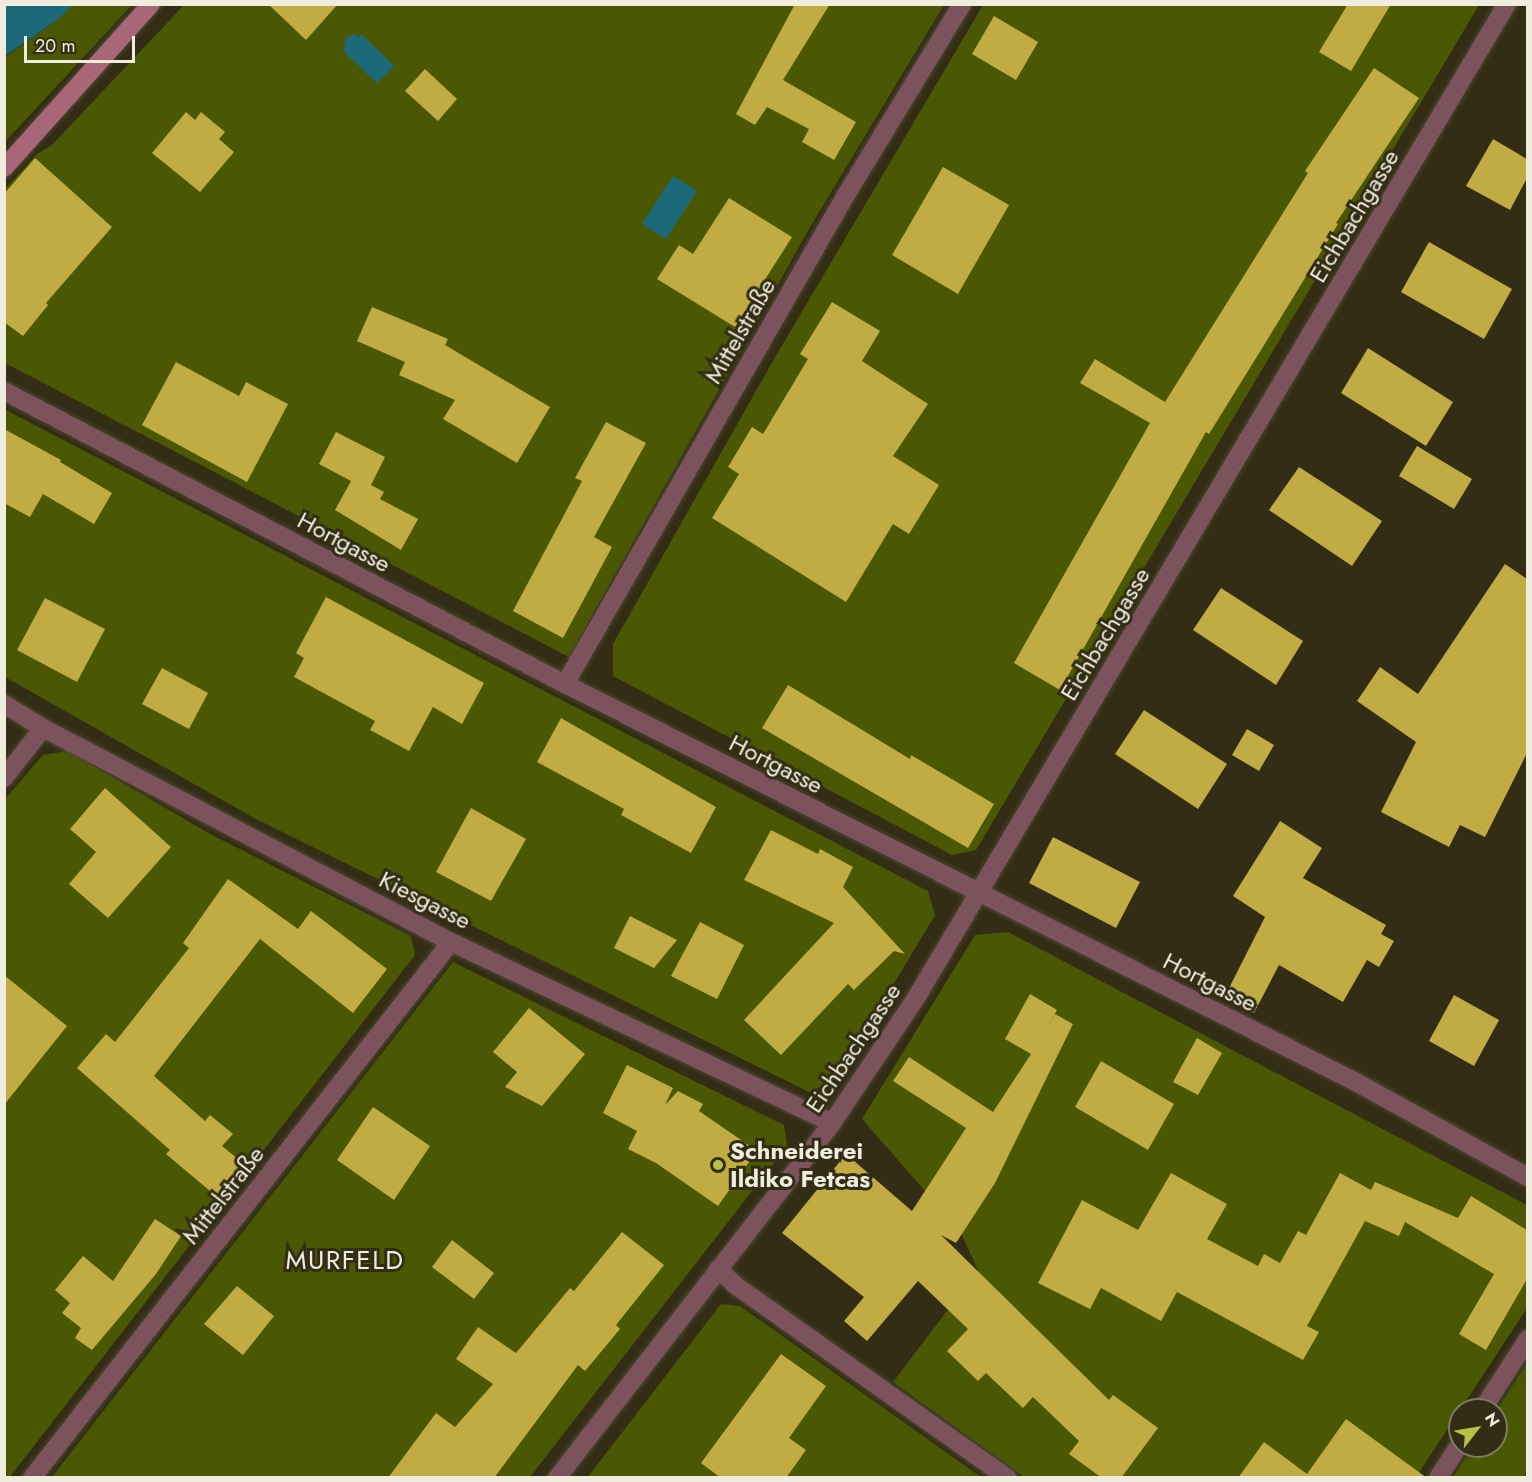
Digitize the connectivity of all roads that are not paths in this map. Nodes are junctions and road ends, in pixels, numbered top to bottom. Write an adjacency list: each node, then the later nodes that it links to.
1 (151, 4): 4 (street)
2 (962, 4): 6 (street, Mittelstraße)
3 (1508, 4): 10 (street, Eichbachgasse)
4 (4, 168)
5 (4, 391): 6 (street, Hortgasse)
6 (565, 684): 10 (street, Hortgasse)
7 (4, 704): 8 (street, Kiesgasse)
8 (44, 728): 9 (street); 11 (street, Kiesgasse)
9 (4, 778)
10 (979, 893): 12 (street, Eichbachgasse); 13 (street, Hortgasse)
11 (451, 942): 12 (street, Kiesgasse); 18 (street, Mittelstraße)
12 (832, 1124): 14 (street, Eichbachgasse)
13 (1527, 1177)
14 (718, 1269): 19 (street, Eichbachgasse); 20 (street)
15 (1527, 1339): 16 (street)
16 (1490, 1398)
17 (1451, 1458): 21 (street)
18 (32, 1478)
19 (557, 1478)
20 (1008, 1478)
21 (1438, 1478)

